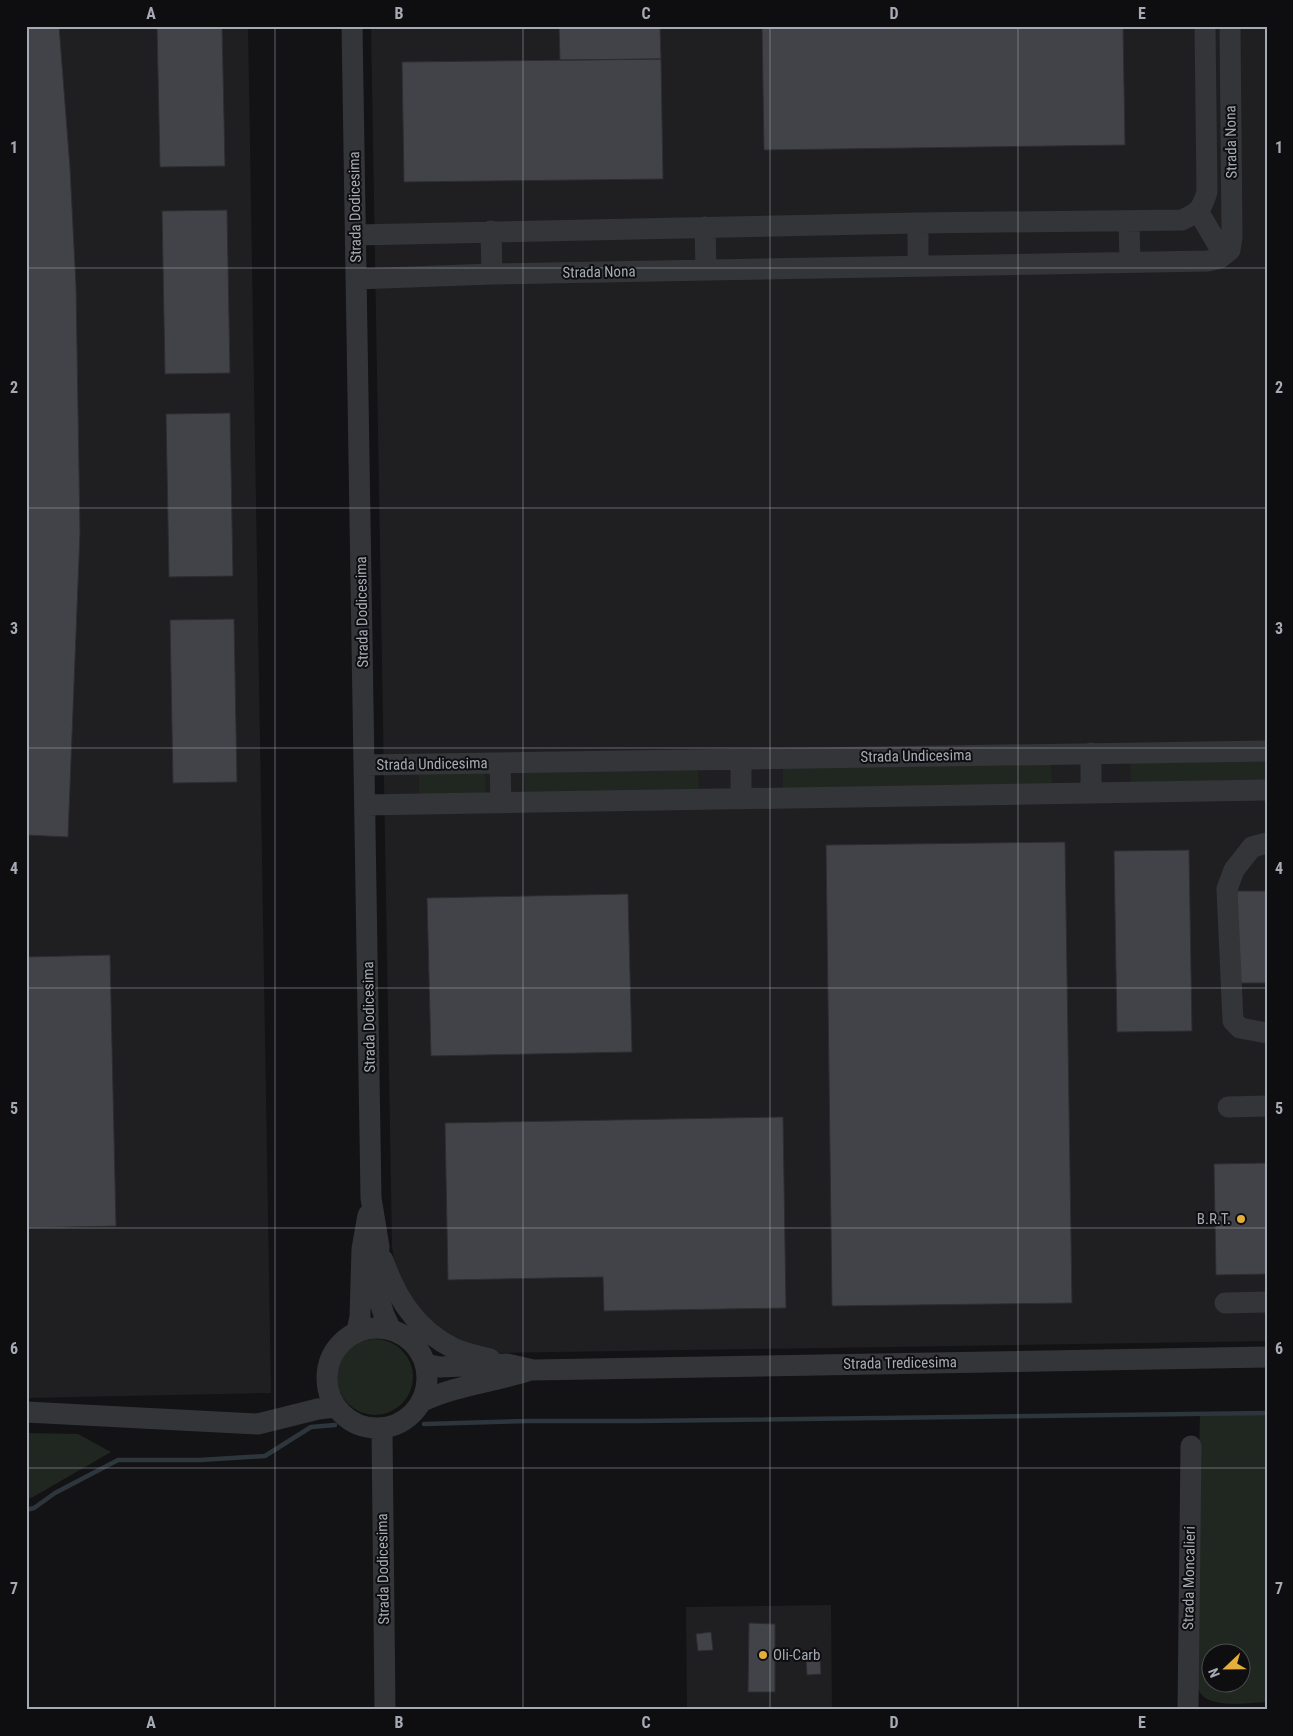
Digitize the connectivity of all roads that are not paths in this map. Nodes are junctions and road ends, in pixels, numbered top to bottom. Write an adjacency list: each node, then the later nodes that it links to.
1 (352, 26): 9 (street, Strada Dodicesima)
2 (1205, 26): 4 (street, Strada Nona)
3 (1230, 26): 10 (street, Strada Nona)
4 (1198, 211): 5 (street); 10 (street)
5 (1129, 222): 6 (street); 11 (street)
6 (918, 223): 7 (street); 12 (street)
7 (706, 227): 8 (street); 13 (street)
8 (491, 232): 9 (street); 14 (street)
9 (356, 235): 15 (street, Strada Dodicesima)
10 (1224, 255): 11 (street, Strada Nona)
11 (1130, 262): 12 (street, Strada Nona)
12 (918, 266): 13 (street, Strada Nona)
13 (706, 270): 14 (street, Strada Nona)
14 (492, 274): 15 (street, Strada Nona)
15 (356, 279): 20 (street, Strada Dodicesima)
16 (1267, 751): 17 (street, Strada Undicesima)
17 (1091, 753): 18 (street, Strada Undicesima); 22 (street)
18 (741, 760): 19 (street, Strada Undicesima); 23 (street)
19 (500, 763): 20 (street, Strada Undicesima); 24 (street, Strada Undicesima)
20 (364, 764): 25 (street, Strada Dodicesima)
21 (1267, 790): 22 (street)
22 (1090, 793): 23 (street)
23 (742, 799): 24 (street)
24 (501, 803): 25 (street)
25 (365, 805): 30 (street, Strada Dodicesima)
26 (1267, 843): 27 (street)
27 (1267, 1033)
28 (1267, 1106): 29 (street)
29 (1228, 1107)
30 (371, 1198): 31 (street); 35 (street)
31 (379, 1247): 34 (street); 38 (street)
32 (1267, 1302): 33 (street)
33 (1225, 1303)
34 (391, 1330): 35 (street); 37 (street)
35 (357, 1331): 40 (street)
36 (1267, 1357): 39 (street, Strada Tredicesima)
37 (425, 1364): 38 (street); 41 (street)
38 (507, 1364): 39 (street)
39 (533, 1370): 41 (street)
40 (326, 1382): 42 (street); 44 (street)
41 (423, 1400): 45 (street)
42 (335, 1407): 44 (street); 45 (street)
43 (26, 1412): 44 (street)
44 (288, 1415)
45 (382, 1429): 47 (street, Strada Dodicesima)
46 (1190, 1446): 48 (street, Strada Moncalieri)
47 (384, 1710)
48 (1188, 1710)

